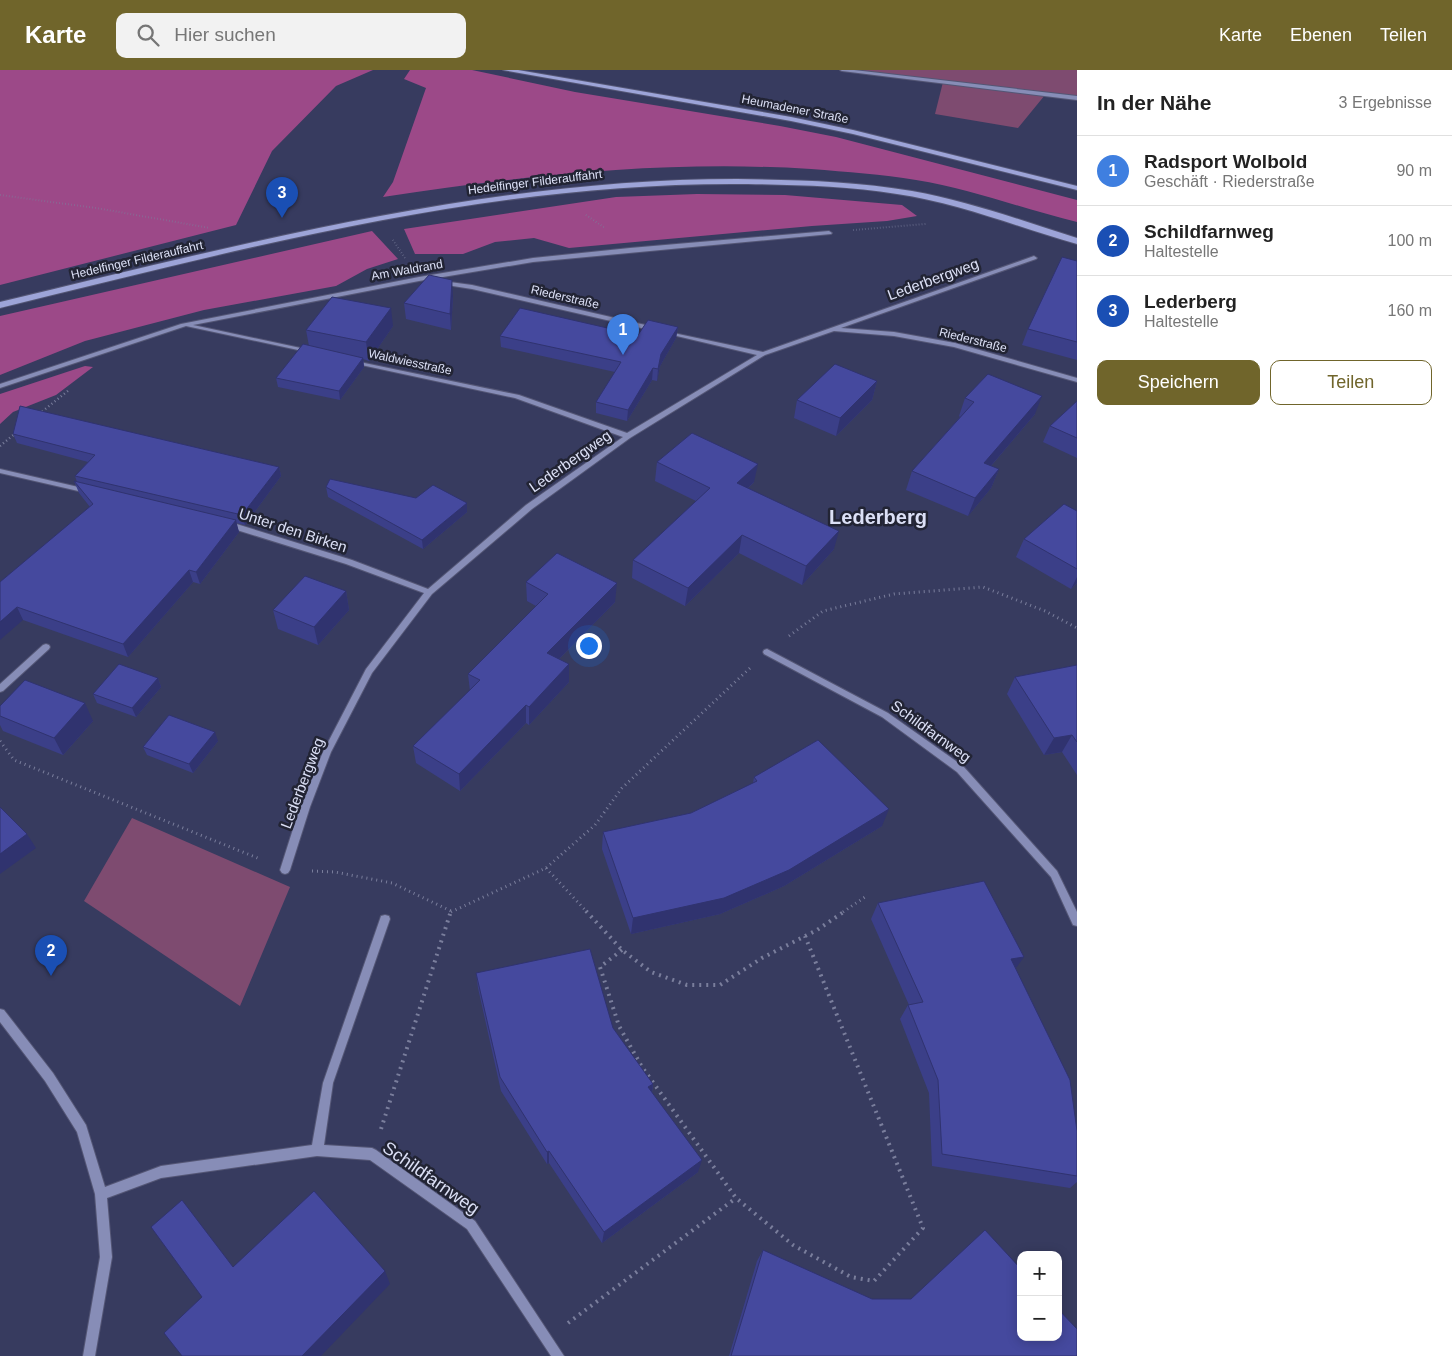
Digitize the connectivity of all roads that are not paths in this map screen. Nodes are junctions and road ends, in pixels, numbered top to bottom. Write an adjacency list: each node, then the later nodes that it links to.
1 (506, 70): 4 (main road, Heumadener Straße)
2 (842, 70): 3 (street)
3 (1077, 98)
4 (1077, 188)
5 (829, 234): 8 (street, Am Waldrand)
6 (1077, 241): 9 (main road, Hedelfinger Filderauffahrt)
7 (1034, 258): 11 (street, Lederbergweg)
8 (419, 279): 10 (street, Am Waldrand); 13 (street, Riederstraße)
9 (0, 305)
10 (183, 325): 12 (street); 16 (street, Am Waldrand)
11 (831, 330): 13 (street, Lederbergweg); 15 (street, Riederstraße)
12 (317, 354)
13 (764, 354): 17 (street, Lederbergweg)
14 (346, 360): 17 (street, Waldwiesstraße)
15 (1077, 380)
16 (0, 386)
17 (628, 436): 21 (street, Lederbergweg)
18 (0, 470): 19 (street)
19 (98, 494)
20 (214, 520): 21 (street, Unter den Birken)
21 (430, 592): 25 (street, Lederbergweg)
22 (46, 647): 24 (street)
23 (767, 652): 27 (street, Schildfarnweg)
24 (0, 688)
25 (286, 870)
26 (384, 919): 29 (street)
27 (1077, 922)
28 (0, 1014): 30 (street)
29 (317, 1150): 30 (street, Schildfarnweg); 32 (street, Schildfarnweg)
30 (101, 1194): 31 (street)
31 (89, 1356)
32 (558, 1356)

